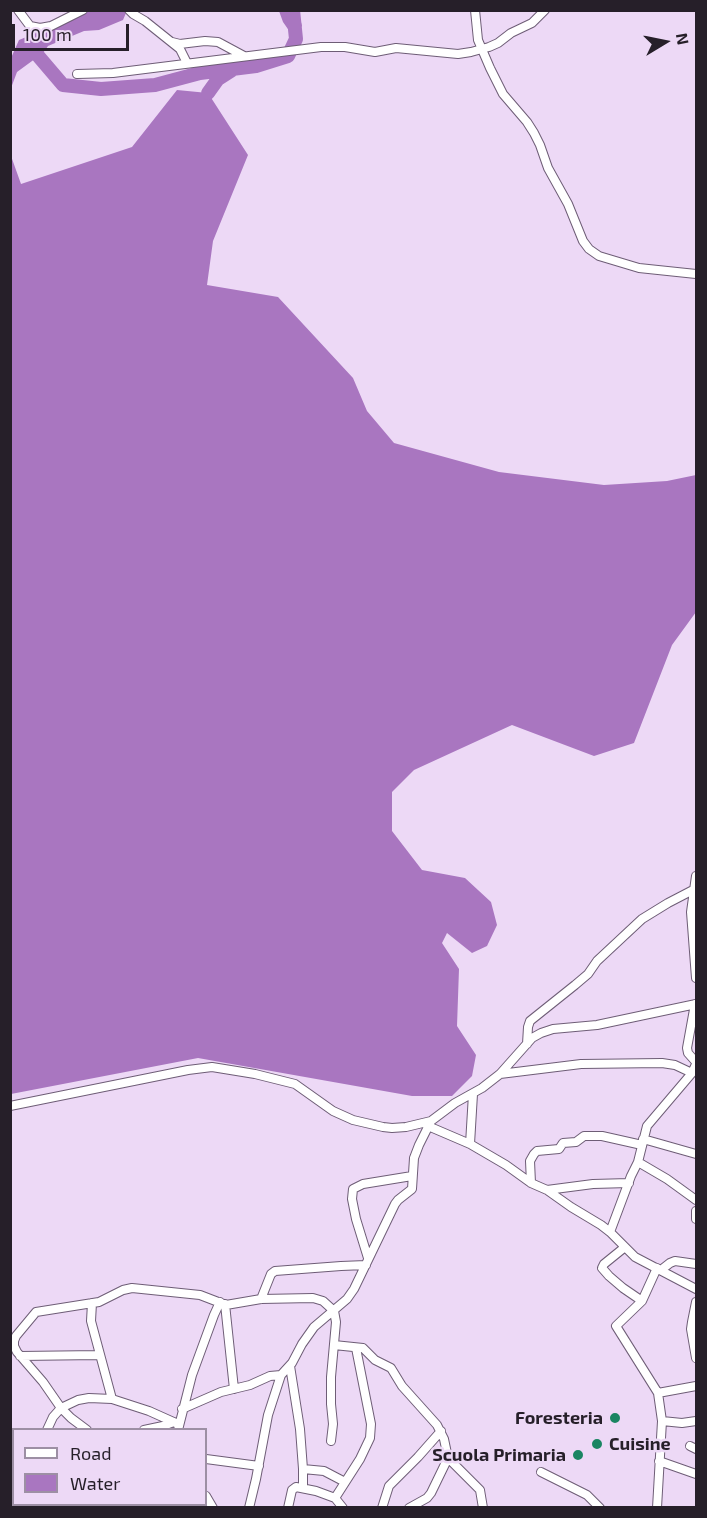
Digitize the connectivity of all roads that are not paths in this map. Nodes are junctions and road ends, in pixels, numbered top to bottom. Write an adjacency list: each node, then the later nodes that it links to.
1 (18, 10): 2 (street)
2 (83, 10)
3 (129, 10): 6 (street)
4 (475, 10): 7 (street)
5 (545, 10): 7 (street)
6 (172, 42): 8 (street); 9 (street)
7 (482, 50): 8 (street); 11 (street)
8 (244, 56): 9 (street)
9 (187, 63): 10 (street)
10 (77, 74)
11 (696, 274)
12 (696, 876): 13 (street)
13 (693, 890): 14 (street); 17 (street)
14 (694, 931): 15 (street)
15 (696, 978)
16 (696, 1004): 17 (street); 18 (street)
17 (526, 1044): 20 (street)
18 (696, 1063): 19 (street)
19 (692, 1073): 20 (street); 24 (street)
20 (500, 1074): 21 (street)
21 (473, 1094): 23 (street); 25 (street)
22 (10, 1106): 23 (street)
23 (430, 1123): 25 (street); 28 (street)
24 (642, 1142): 26 (street); 27 (street); 29 (street)
25 (470, 1144): 29 (street)
26 (696, 1154)
27 (638, 1162): 30 (street); 32 (street)
28 (412, 1176): 37 (street); 37 (street)
29 (531, 1183): 31 (street)
30 (629, 1183): 31 (street); 35 (street)
31 (547, 1190): 35 (street)
32 (696, 1200)
33 (696, 1211): 34 (street)
34 (696, 1219)
35 (610, 1232): 36 (street)
36 (625, 1247): 39 (street); 42 (street)
37 (367, 1262): 41 (street); 46 (street)
38 (696, 1264): 39 (street)
39 (659, 1269): 40 (street); 42 (street)
40 (696, 1289)
41 (261, 1299): 45 (street); 46 (street)
42 (642, 1301): 56 (street)
43 (696, 1302): 51 (street)
44 (92, 1303): 45 (street); 49 (street); 50 (street)
45 (222, 1303): 55 (street); 59 (street)
46 (334, 1311): 47 (street); 52 (street)
47 (334, 1345): 48 (street); 67 (street)
48 (356, 1348): 66 (street); 75 (street)
49 (99, 1355): 50 (street); 57 (street)
50 (20, 1356): 58 (street)
51 (696, 1358)
52 (290, 1366): 53 (street); 72 (street)
53 (281, 1375): 55 (street); 71 (street)
54 (696, 1386): 56 (street)
55 (234, 1389): 59 (street)
56 (658, 1393): 60 (street)
57 (112, 1399): 58 (street); 62 (street)
58 (61, 1407): 63 (street); 64 (street)
59 (182, 1409): 62 (street)
60 (662, 1421): 61 (street); 70 (street)
61 (696, 1421)
62 (177, 1425): 65 (street)
63 (48, 1428)
64 (84, 1428)
65 (154, 1428)
66 (441, 1431): 68 (street); 81 (street)
67 (331, 1441)
68 (448, 1458): 82 (street); 83 (street)
69 (207, 1459): 71 (street)
70 (658, 1461): 74 (street); 85 (street)
71 (259, 1466): 78 (street)
72 (303, 1469): 75 (street); 76 (street)
73 (541, 1472): 84 (street)
74 (696, 1474)
75 (345, 1482): 77 (street)
76 (303, 1488): 77 (street); 79 (street)
77 (335, 1498): 80 (street)
78 (249, 1508)
79 (288, 1508)
80 (343, 1508)
81 (382, 1508)
82 (409, 1508)
83 (483, 1508)
84 (600, 1508)
85 (657, 1508)

